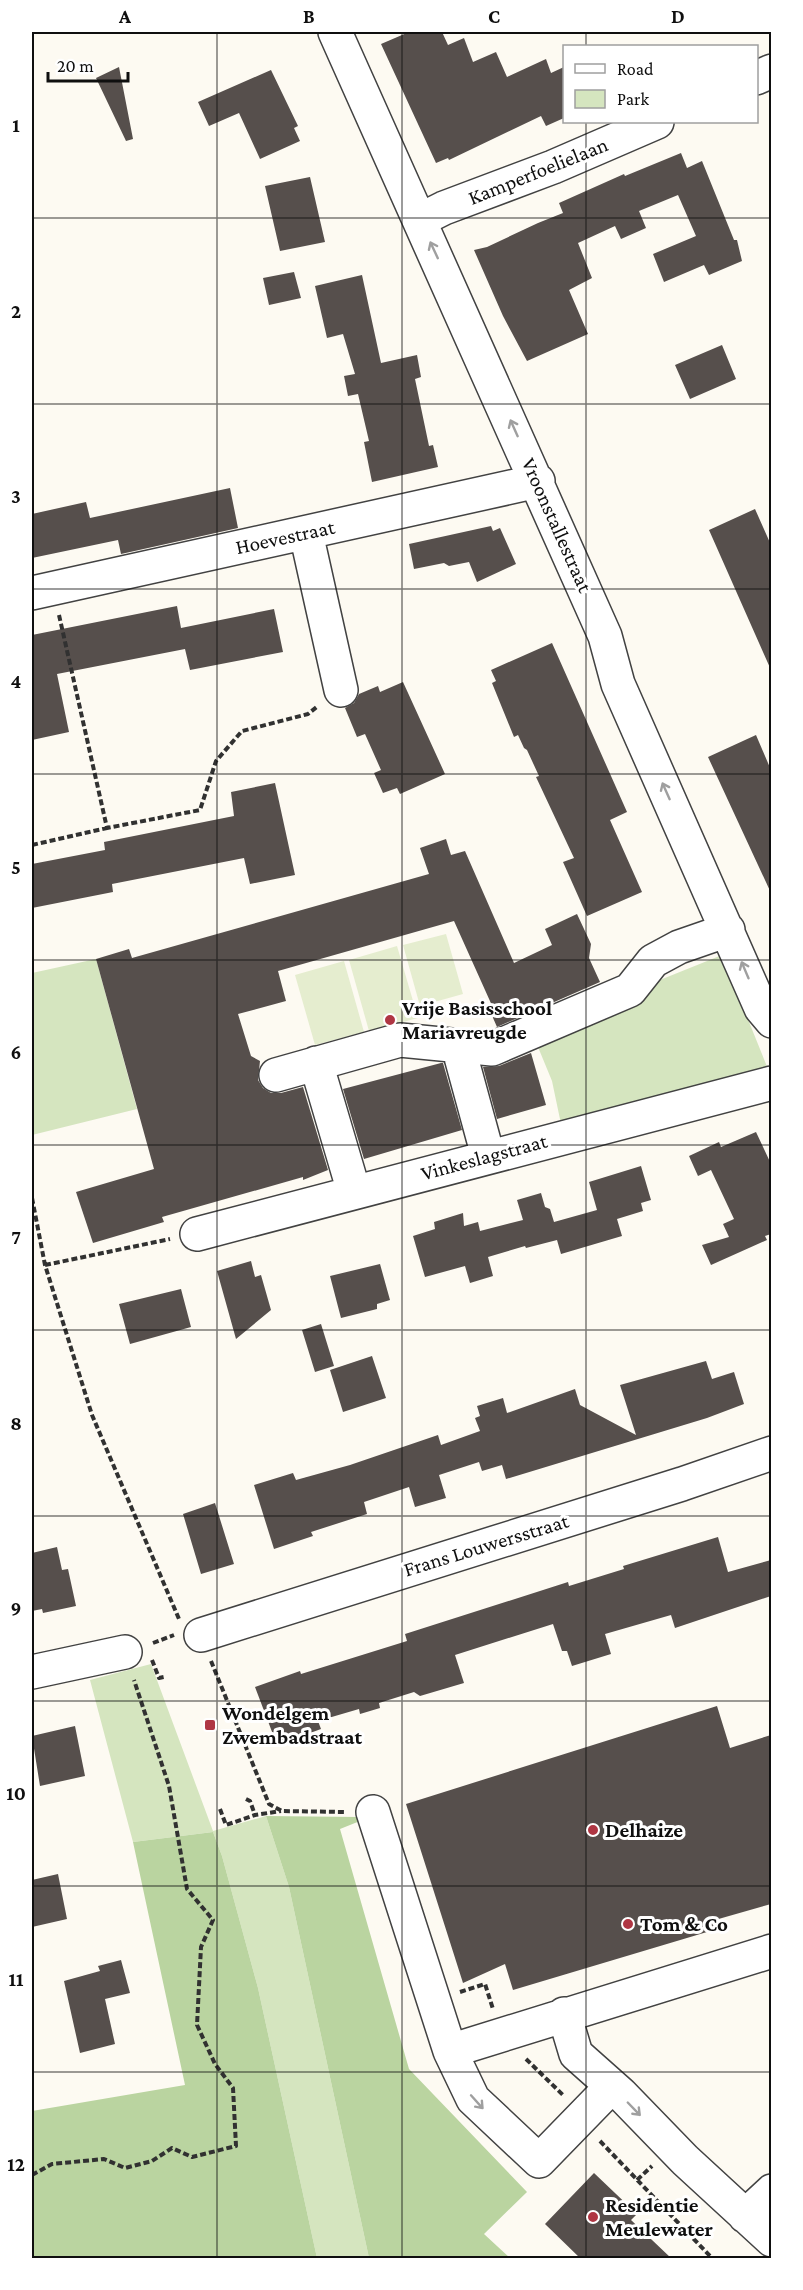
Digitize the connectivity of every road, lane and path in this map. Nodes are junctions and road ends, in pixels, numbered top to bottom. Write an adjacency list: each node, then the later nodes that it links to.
1 (335, 32): 3 (street, Vroonstallestraat)
2 (655, 123): 3 (street, Kamperfoelielaan)
3 (420, 220): 4 (street, Vroonstallestraat, one-way to 3)
4 (538, 481): 5 (street, Hoevestraat); 10 (street, Vroonstallestraat, one-way to 4)
5 (306, 532): 6 (street, Hoevestraat); 7 (street)
6 (42, 591): 8 (path)
7 (341, 690): 8 (path)
8 (107, 828): 9 (path)
9 (32, 845)
10 (728, 930): 11 (street, Vroonstallestraat, one-way to 10); 12 (street)
11 (771, 1021)
12 (458, 1046): 13 (street); 16 (street)
13 (316, 1064): 14 (street); 17 (street)
14 (276, 1075)
15 (771, 1083): 16 (street, Vinkeslagstraat)
16 (488, 1156): 17 (street, Vinkeslagstraat)
17 (354, 1192): 19 (street, Vinkeslagstraat)
18 (32, 1198): 20 (path)
19 (197, 1234): 20 (path)
20 (45, 1265): 22 (path)
21 (771, 1454): 22 (street, Frans Louwersstraat)
22 (196, 1632): 23 (path); 27 (path)
23 (125, 1652): 24 (street); 35 (path)
24 (32, 1672)
25 (246, 1799): 29 (path)
26 (220, 1809): 29 (path)
27 (282, 1811): 28 (path); 29 (path)
28 (373, 1812): 32 (street)
29 (255, 1815)
30 (771, 1951): 31 (street)
31 (564, 2014): 32 (street); 33 (street)
32 (450, 2051): 34 (street, one-way to 34)
33 (612, 2086): 34 (street); 37 (street, one-way to 37)
34 (583, 2115): 39 (path)
35 (32, 2175)
36 (771, 2191): 37 (street)
37 (745, 2216): 38 (street)
38 (771, 2240)
39 (712, 2259)

